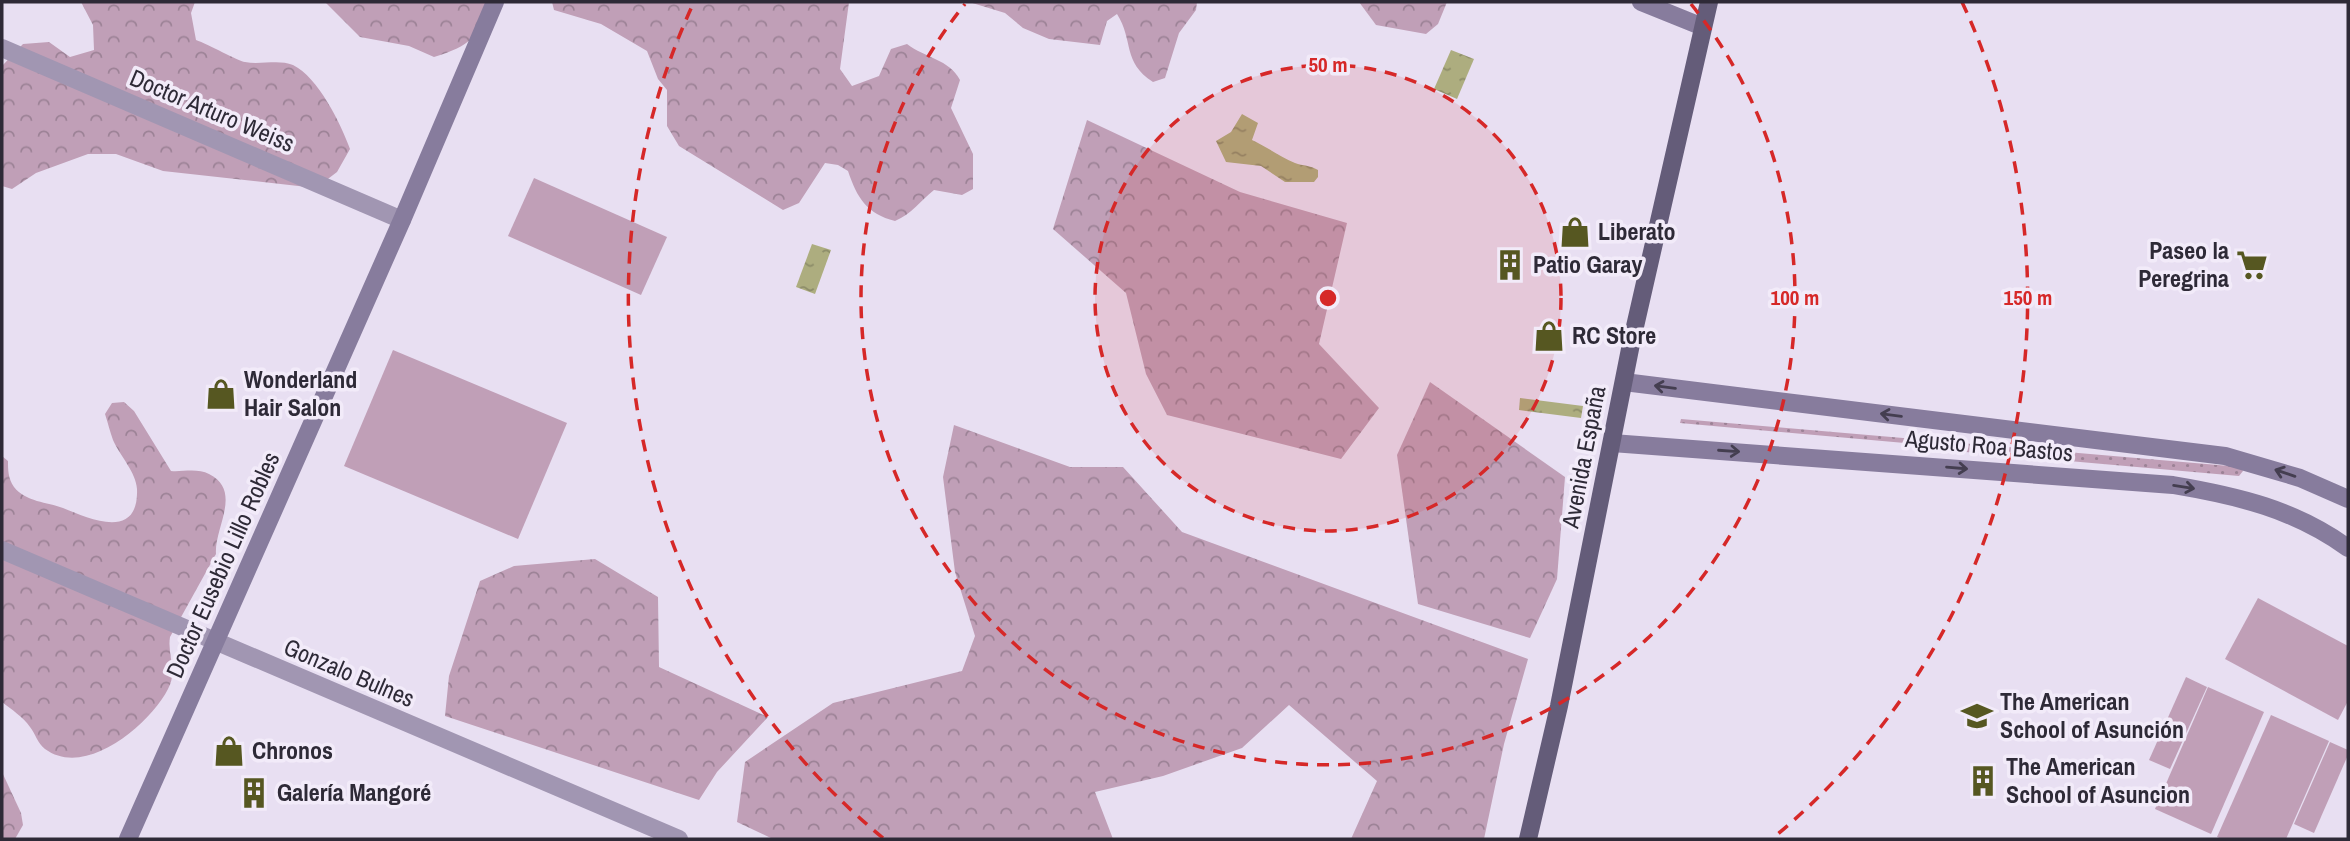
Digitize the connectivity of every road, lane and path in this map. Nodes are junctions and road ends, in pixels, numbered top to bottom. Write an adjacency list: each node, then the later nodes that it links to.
1 (495, 2): 6 (street, Doctor Eusebio Lillo Robles)
2 (1641, 2): 4 (street)
3 (1709, 2): 4 (main road, Avenida España)
4 (1703, 27): 7 (main road, Avenida España)
5 (2, 48): 6 (street, Doctor Arturo Weiss)
6 (402, 220): 12 (street, Doctor Eusebio Lillo Robles)
7 (1624, 382): 8 (main road, Avenida España); 9 (street, Agusto Roa Bastos, one-way to 7)
8 (1612, 443): 10 (street, Agusto Roa Bastos, one-way to 10); 15 (main road, Avenida España)
9 (2348, 499)
10 (2348, 548)
11 (2, 550): 12 (street, Gonzalo Bulnes)
12 (215, 644): 13 (street, Doctor Eusebio Lillo Robles); 14 (street, Gonzalo Bulnes)
13 (128, 839)
14 (678, 839)
15 (1528, 839)

